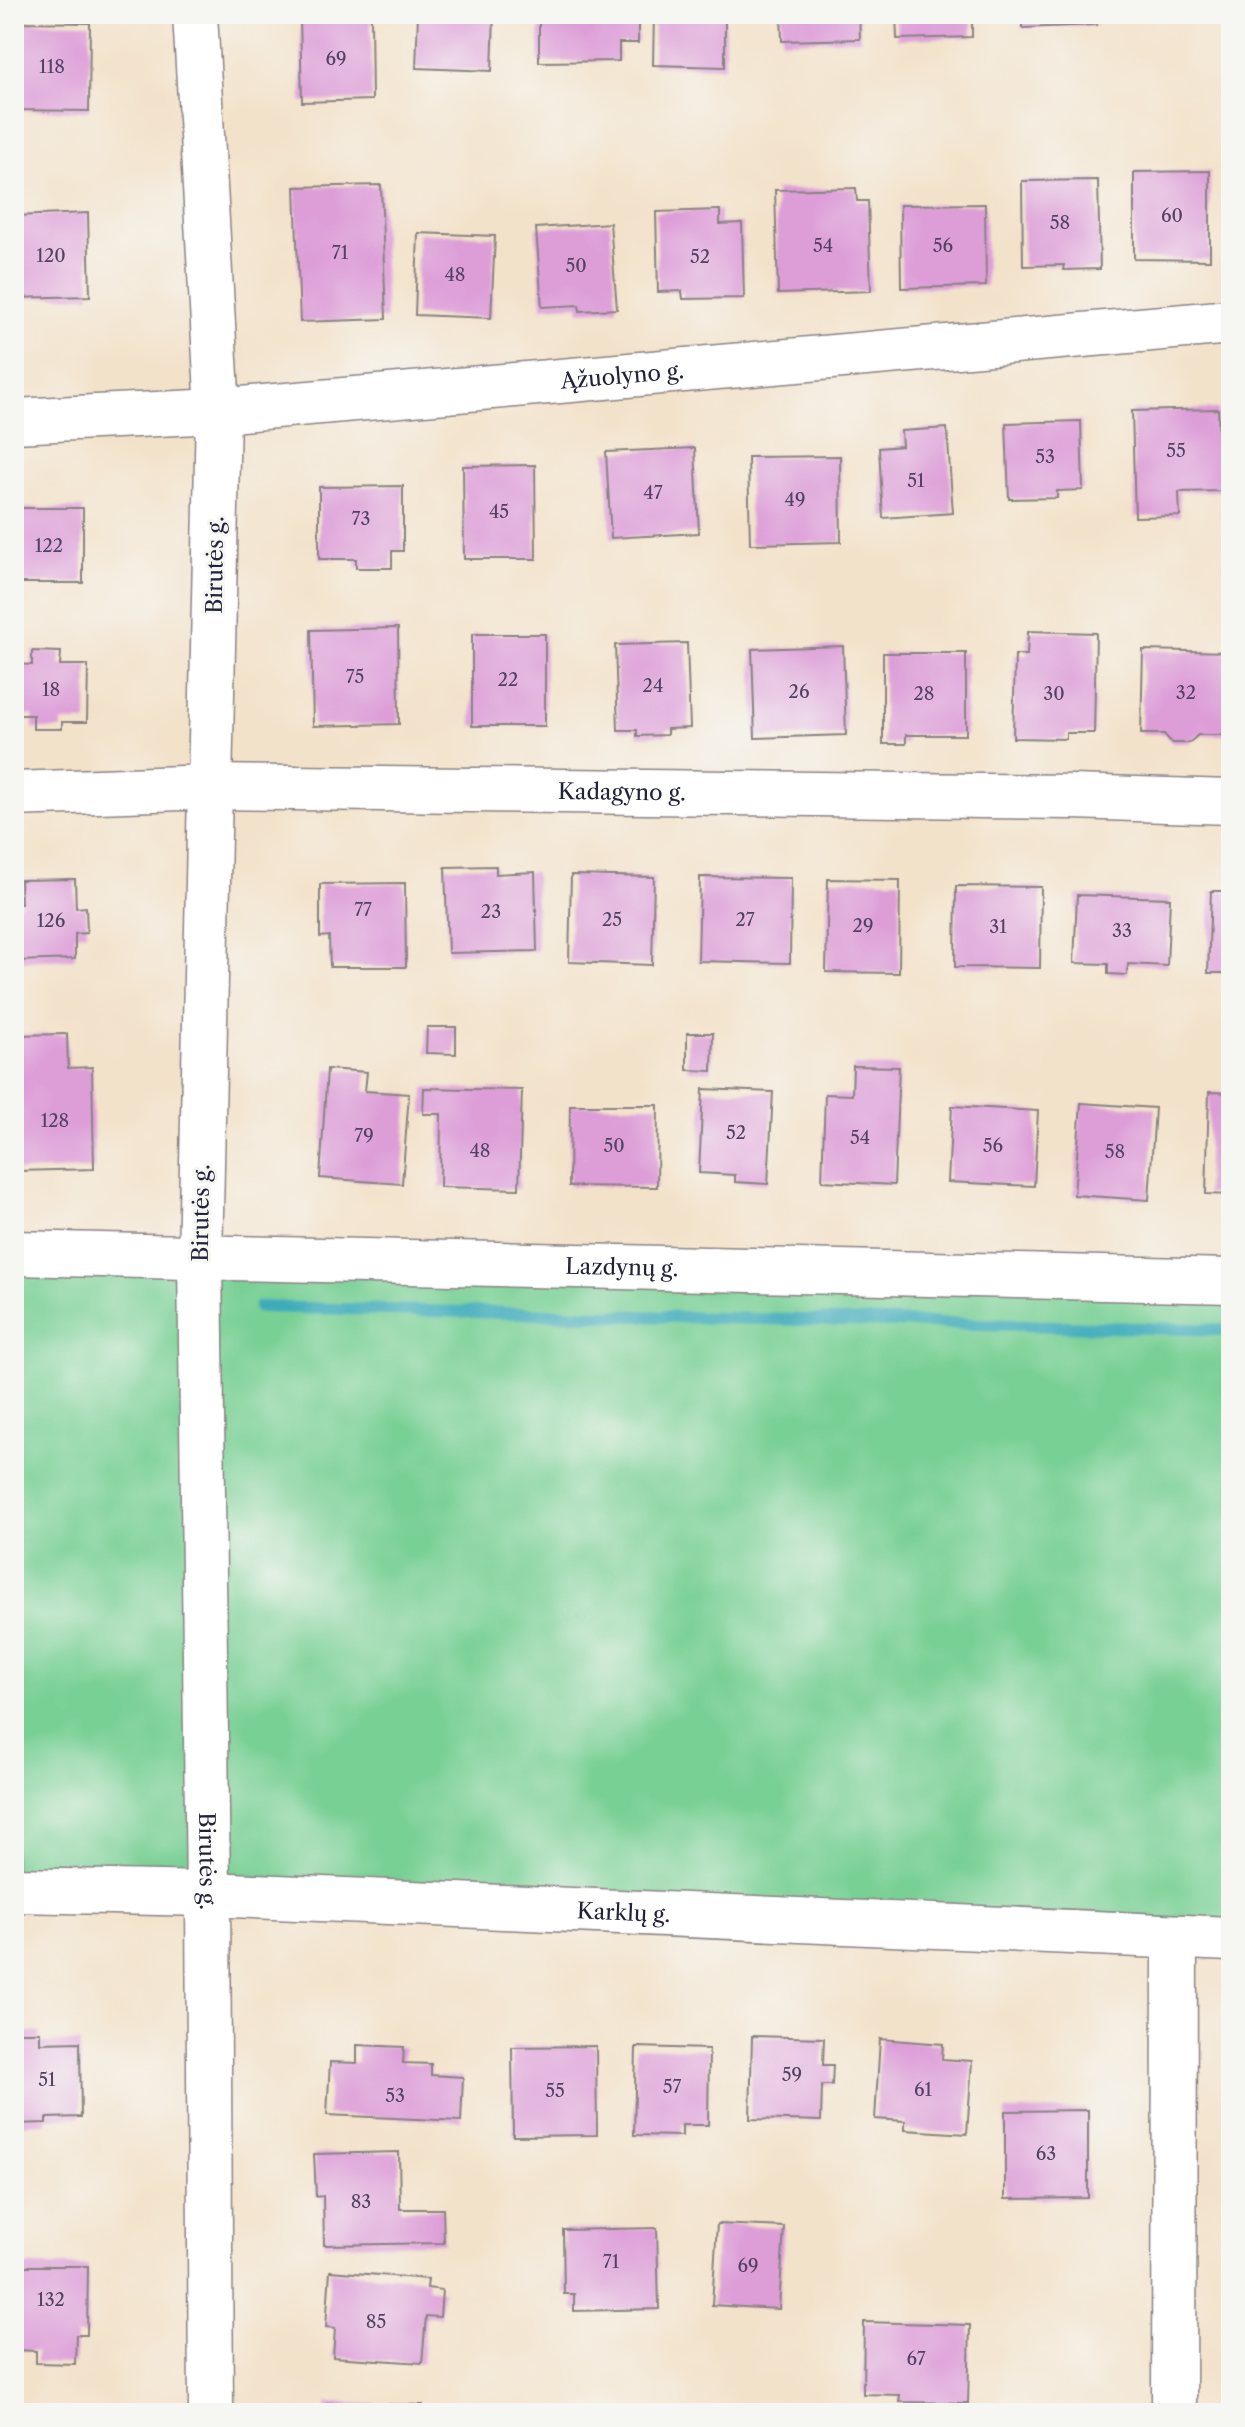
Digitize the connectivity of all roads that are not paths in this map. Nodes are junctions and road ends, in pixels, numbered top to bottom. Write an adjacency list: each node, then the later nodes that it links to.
1 (195, 14): 3 (street, Birutės g.)
2 (1231, 322): 3 (street, Ąžuolyno g.)
3 (218, 411): 4 (street, Ąžuolyno g.); 5 (street, Birutės g.)
4 (14, 421)
5 (210, 787): 6 (street, Kadagyno g.); 7 (street, Kadagyno g.); 9 (street, Birutės g.)
6 (14, 794)
7 (1231, 802)
8 (14, 1253): 9 (street, Lazdynų g.)
9 (200, 1259): 10 (street, Lazdynų g.); 12 (street, Birutės g.)
10 (1231, 1281)
11 (14, 1890): 12 (street, Karklų g.)
12 (208, 1894): 13 (street, Karklų g.); 15 (street, Birutės g.)
13 (1175, 1938): 14 (street, Karklų g.); 16 (street)
14 (1231, 1939)
15 (211, 2413)
16 (1174, 2413)

